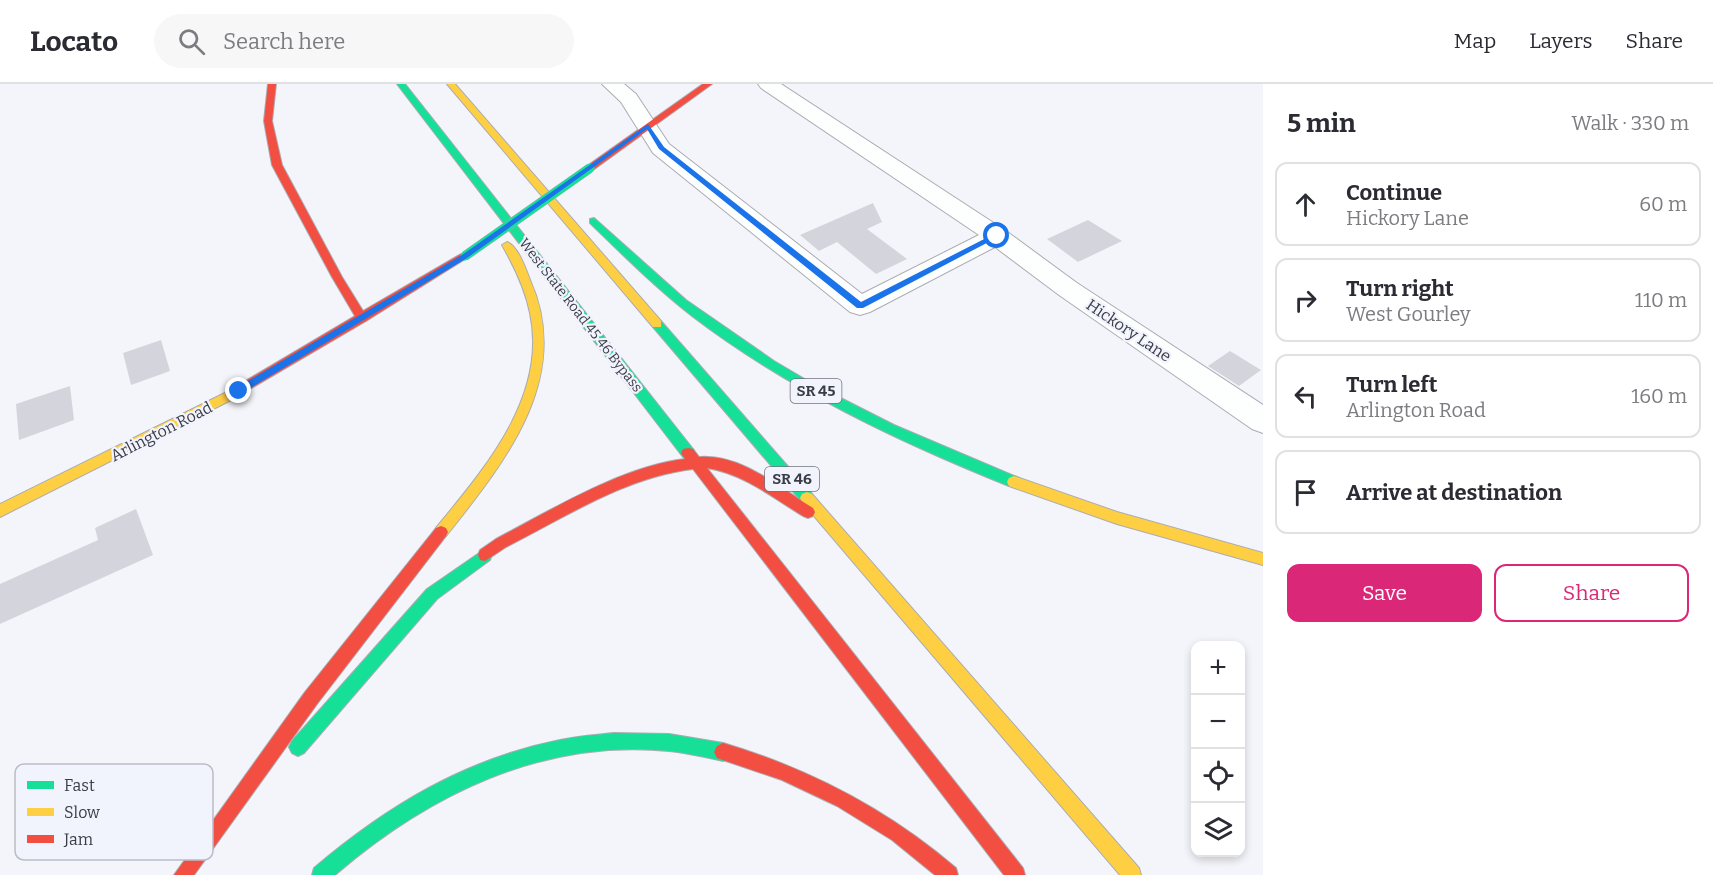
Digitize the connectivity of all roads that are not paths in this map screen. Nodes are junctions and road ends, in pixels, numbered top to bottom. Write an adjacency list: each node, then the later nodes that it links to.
1 (272, 84): 12 (main road)
2 (401, 84): 8 (main road, West State Road 45 46 Bypass)
3 (451, 84): 9 (main road); 16 (main road, SR 46)
4 (612, 84): 7 (street)
5 (708, 84): 7 (main road, Arlington Road)
6 (768, 84): 11 (street, Hickory Lane)
7 (648, 126): 11 (street); 12 (main road, Arlington Road, bridge)
8 (460, 160): 14 (main road, West State Road 45 46 Bypass); 20 (main road)
9 (568, 196)
10 (585, 212): 17 (main road, SR 45)
11 (997, 236): 13 (street, Hickory Lane)
12 (362, 318): 15 (main road, Arlington Road)
13 (1263, 421)
14 (694, 462): 16 (main road); 18 (main road); 28 (main road, West State Road 45 46 Bypass)
15 (0, 511)
16 (833, 527): 29 (main road, SR 46)
17 (1263, 559)
18 (288, 758)
19 (265, 785): 21 (main road)
20 (213, 832)
21 (213, 847)
22 (194, 860): 24 (main road)
23 (202, 860): 25 (main road)
24 (183, 875)
25 (189, 875)
26 (321, 875): 27 (main road)
27 (949, 875)
28 (1016, 875)
29 (1132, 875)

